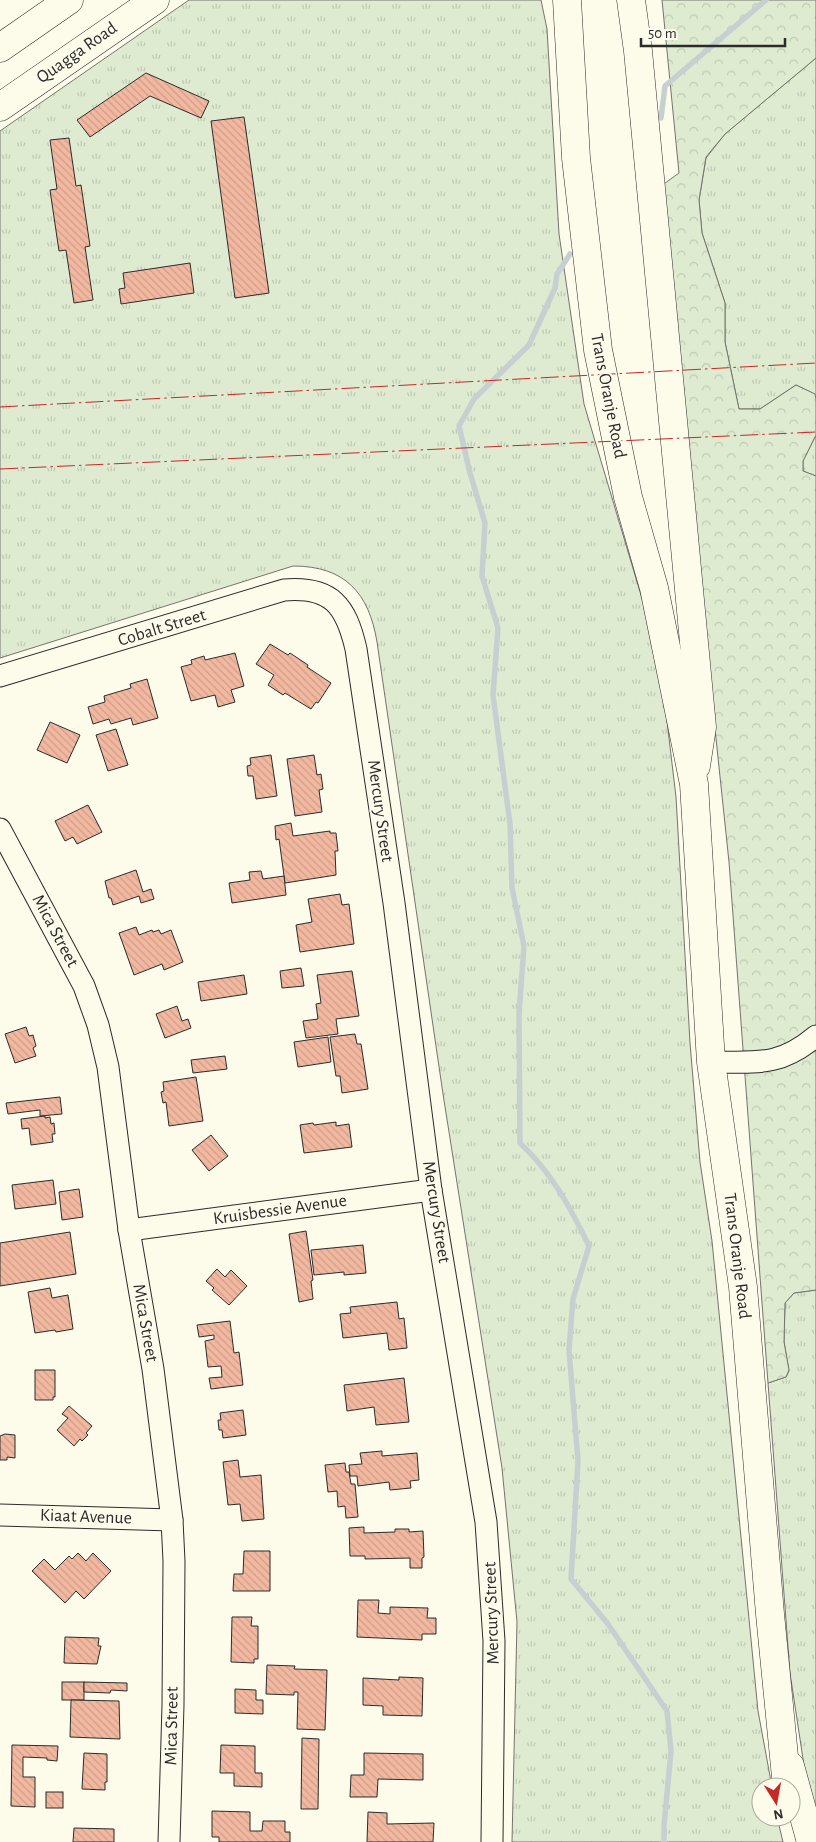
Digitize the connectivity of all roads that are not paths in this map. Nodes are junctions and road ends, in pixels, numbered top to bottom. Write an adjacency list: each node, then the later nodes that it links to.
1 (69, 0): 6 (main road)
2 (155, 0): 8 (main road, Quagga Road)
3 (551, 0): 7 (main road)
4 (568, 0): 7 (main road, Trans Oranje Road)
5 (631, 0): 11 (main road, Trans Oranje Road)
6 (0, 48)
7 (572, 106): 11 (main road, Trans Oranje Road)
8 (0, 107)
9 (324, 594): 10 (street, Cobalt Street); 15 (street, Mercury Street)
10 (0, 676)
11 (694, 784): 14 (main road, Trans Oranje Road)
12 (0, 829): 16 (street, Mica Street)
13 (816, 1036): 14 (street)
14 (712, 1062): 19 (main road, Trans Oranje Road)
15 (431, 1190): 16 (street, Kruisbessie Avenue); 23 (street, Mercury Street)
16 (129, 1230): 18 (street, Mica Street)
17 (0, 1515): 18 (street, Kiaat Avenue)
18 (172, 1520): 22 (street, Mica Street)
19 (780, 1728): 20 (main road, Trans Oranje Road); 25 (main road, Trans Oranje Road)
20 (786, 1777)
21 (792, 1827): 24 (main road)
22 (169, 1842)
23 (492, 1842)
24 (796, 1842)
25 (811, 1842)

